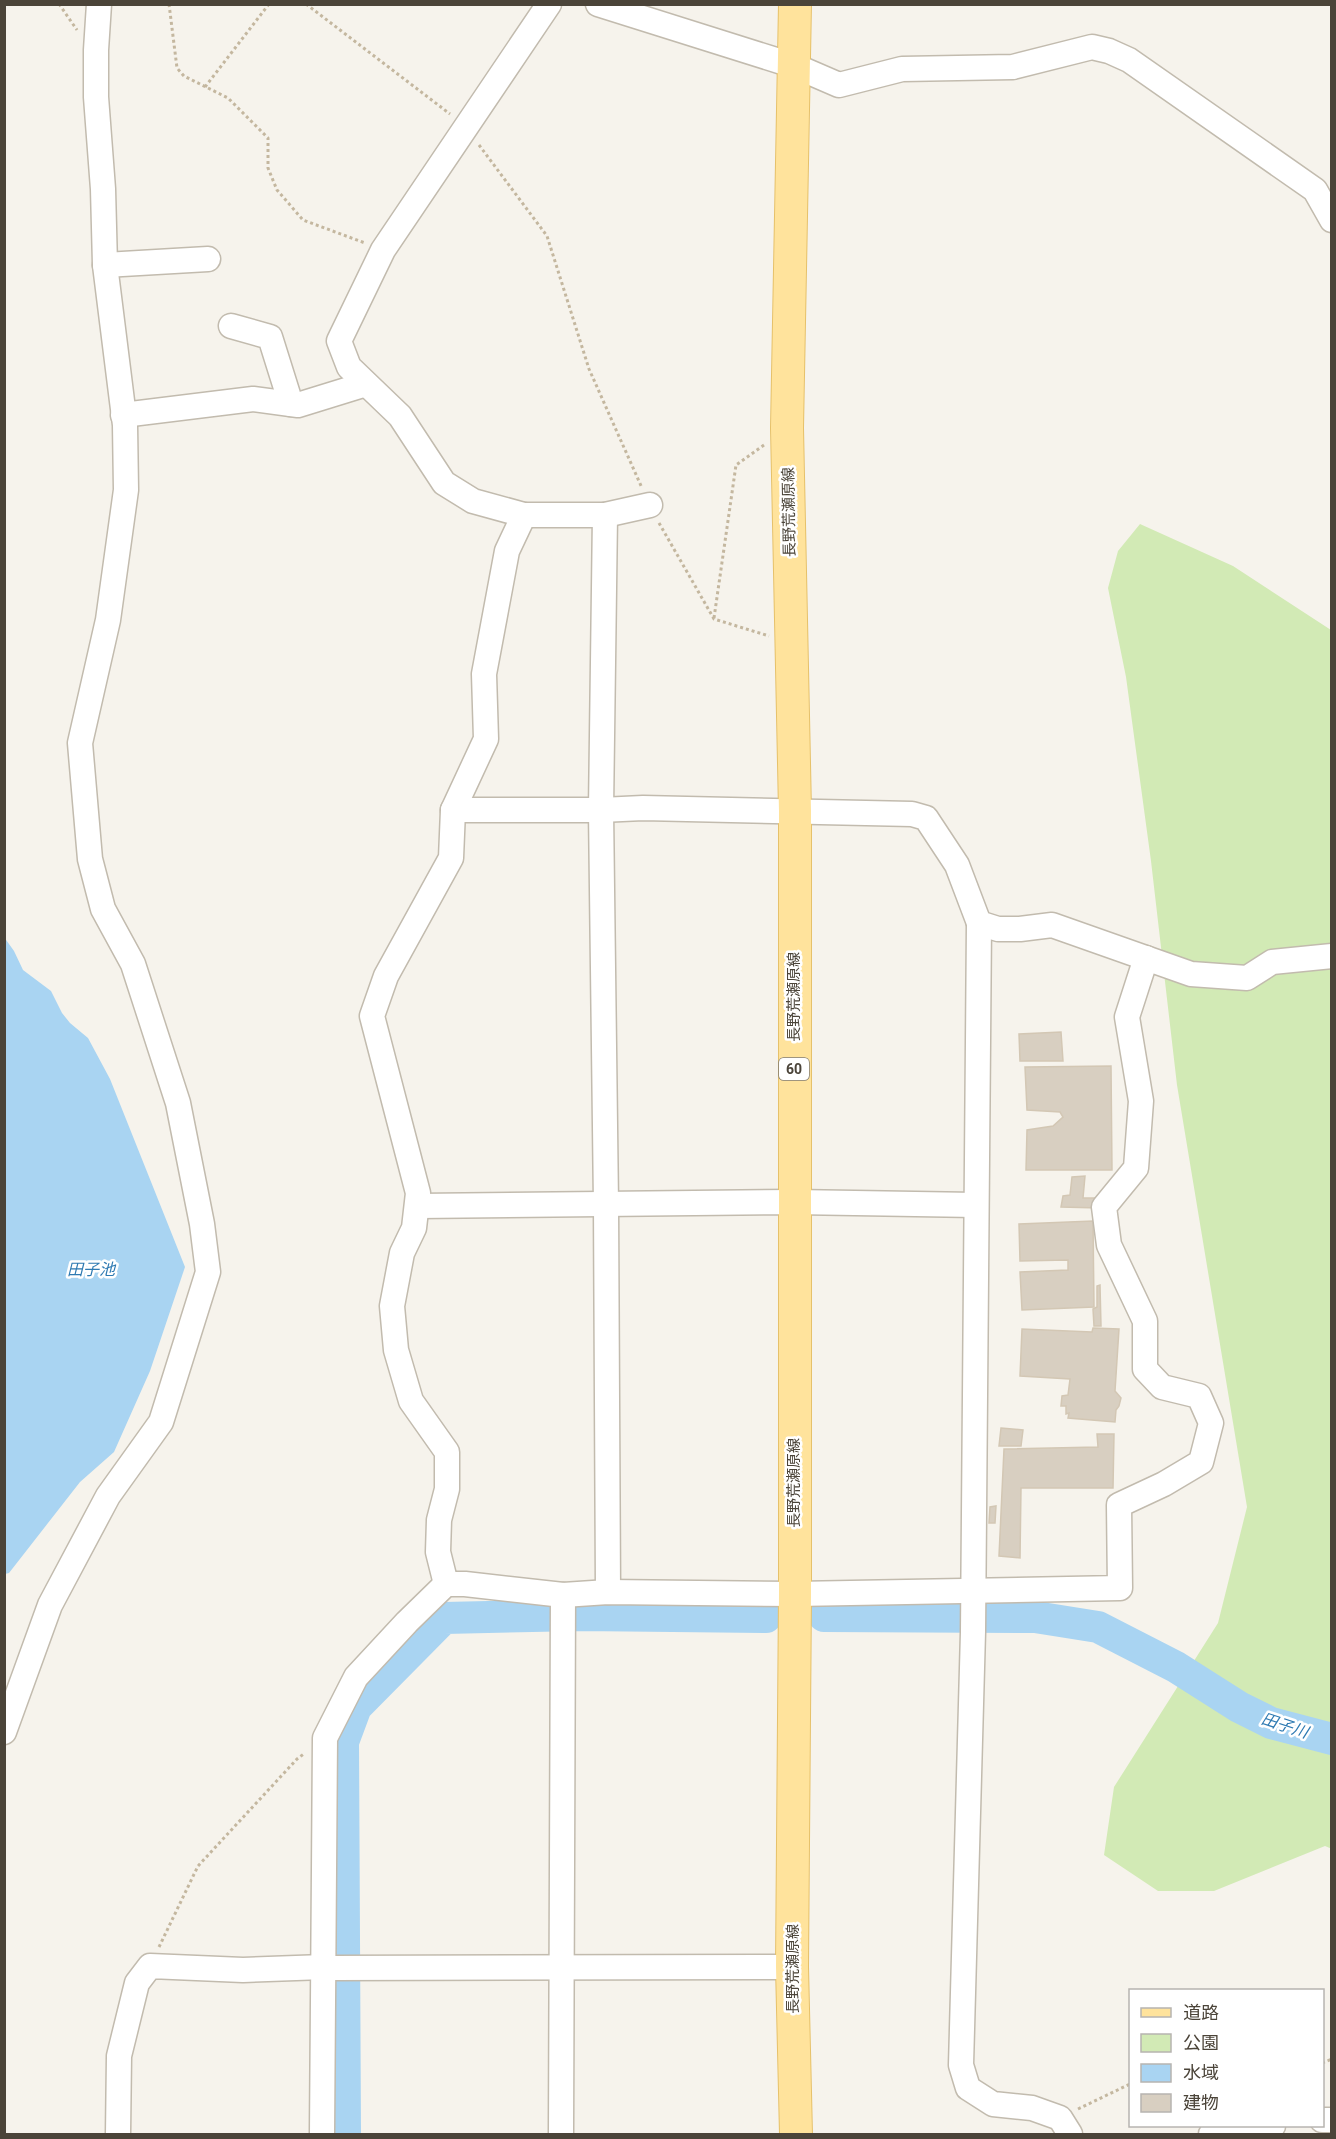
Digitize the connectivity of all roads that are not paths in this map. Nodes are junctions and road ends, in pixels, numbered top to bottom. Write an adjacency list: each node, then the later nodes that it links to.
1 (99, 4): 8 (street)
2 (549, 4): 10 (street)
3 (598, 4): 5 (street)
4 (795, 4): 5 (main road, 長野荒瀬原線 / 60)
5 (795, 66): 6 (street); 18 (main road, 長野荒瀬原線 / 60)
6 (1332, 220)
7 (208, 259): 8 (street)
8 (105, 265): 12 (street)
9 (231, 326): 11 (street)
10 (366, 384): 11 (street); 14 (street)
11 (291, 404): 12 (street)
12 (123, 415): 31 (street)
13 (650, 505): 15 (street)
14 (524, 515): 15 (street); 16 (street)
15 (605, 515): 17 (street)
16 (453, 810): 17 (street); 25 (street)
17 (601, 810): 18 (street); 23 (street)
18 (795, 811): 19 (street); 22 (main road, 長野荒瀬原線 / 60)
19 (979, 923): 21 (street); 24 (street)
20 (1332, 957): 21 (street)
21 (1146, 958): 29 (street)
22 (794, 1202): 23 (street); 24 (street); 28 (main road, 長野荒瀬原線 / 60)
23 (606, 1205): 25 (street); 27 (street)
24 (976, 1205): 29 (street)
25 (418, 1206): 26 (street)
26 (446, 1584): 30 (street); 32 (street)
27 (608, 1592): 28 (street); 30 (street)
28 (795, 1594): 29 (street); 34 (main road, 長野荒瀬原線 / 60)
29 (974, 1596): 35 (street)
30 (563, 1600): 33 (street)
31 (4, 1732)
32 (329, 1967): 33 (street); 37 (street); 38 (street)
33 (561, 1967): 34 (street); 39 (street)
34 (792, 1967): 40 (main road, 長野荒瀬原線 / 60)
35 (1065, 2126)
36 (1265, 2127): 41 (street)
37 (118, 2134)
38 (322, 2134)
39 (561, 2134)
40 (796, 2134)
41 (1211, 2134)

